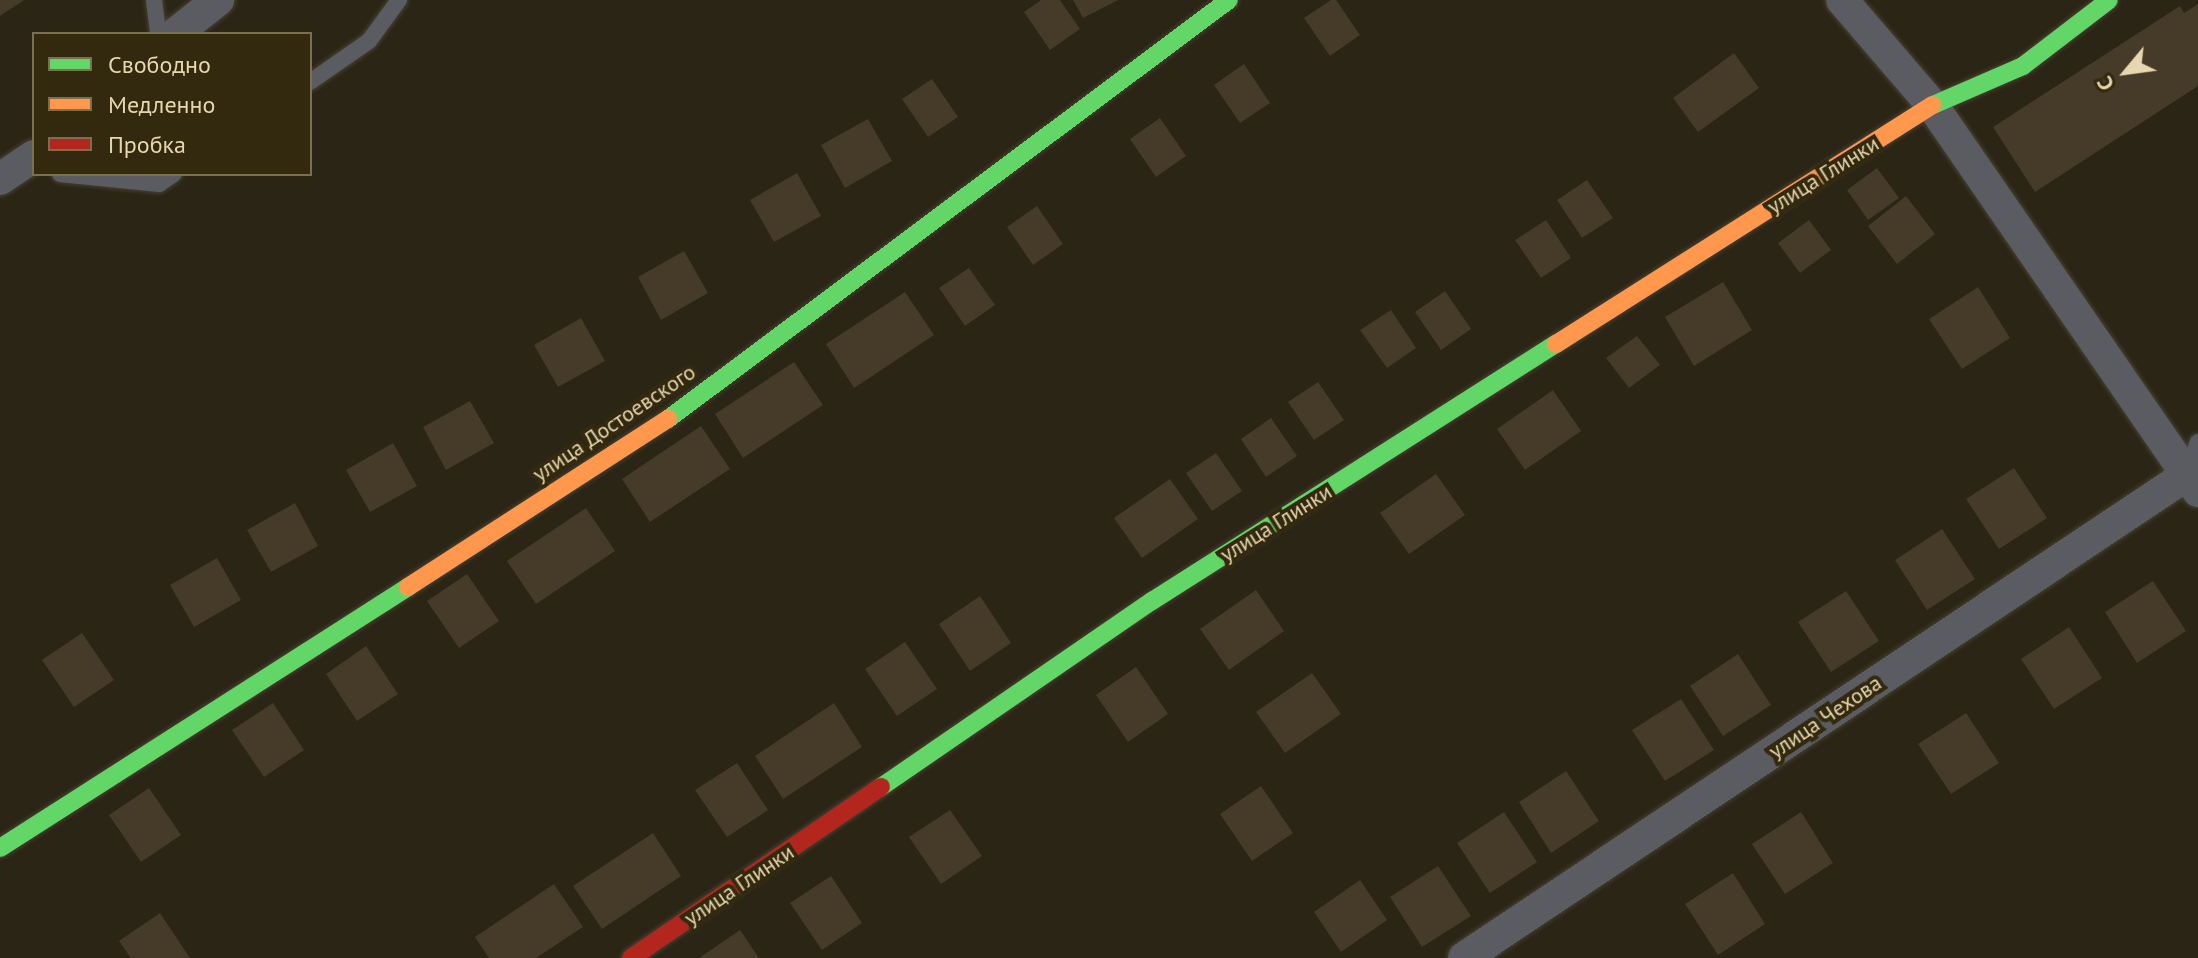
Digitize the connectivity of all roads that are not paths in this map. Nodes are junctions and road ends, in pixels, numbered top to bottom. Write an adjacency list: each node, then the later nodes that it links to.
1 (154, 0): 7 (lane)
2 (218, 0): 8 (street)
3 (399, 0): 9 (lane)
4 (1229, 0): 15 (street, улица Достоевского)
5 (1842, 0): 10 (street)
6 (2109, 0): 10 (street, улица Глинки)
7 (158, 32)
8 (178, 32)
9 (312, 81)
10 (1932, 105): 14 (street); 16 (street, улица Глинки)
11 (80, 176): 12 (lane)
12 (171, 176)
13 (2198, 442): 14 (lane)
14 (2192, 484): 17 (street, улица Чехова)
15 (0, 848)
16 (631, 958)
17 (1464, 958)

